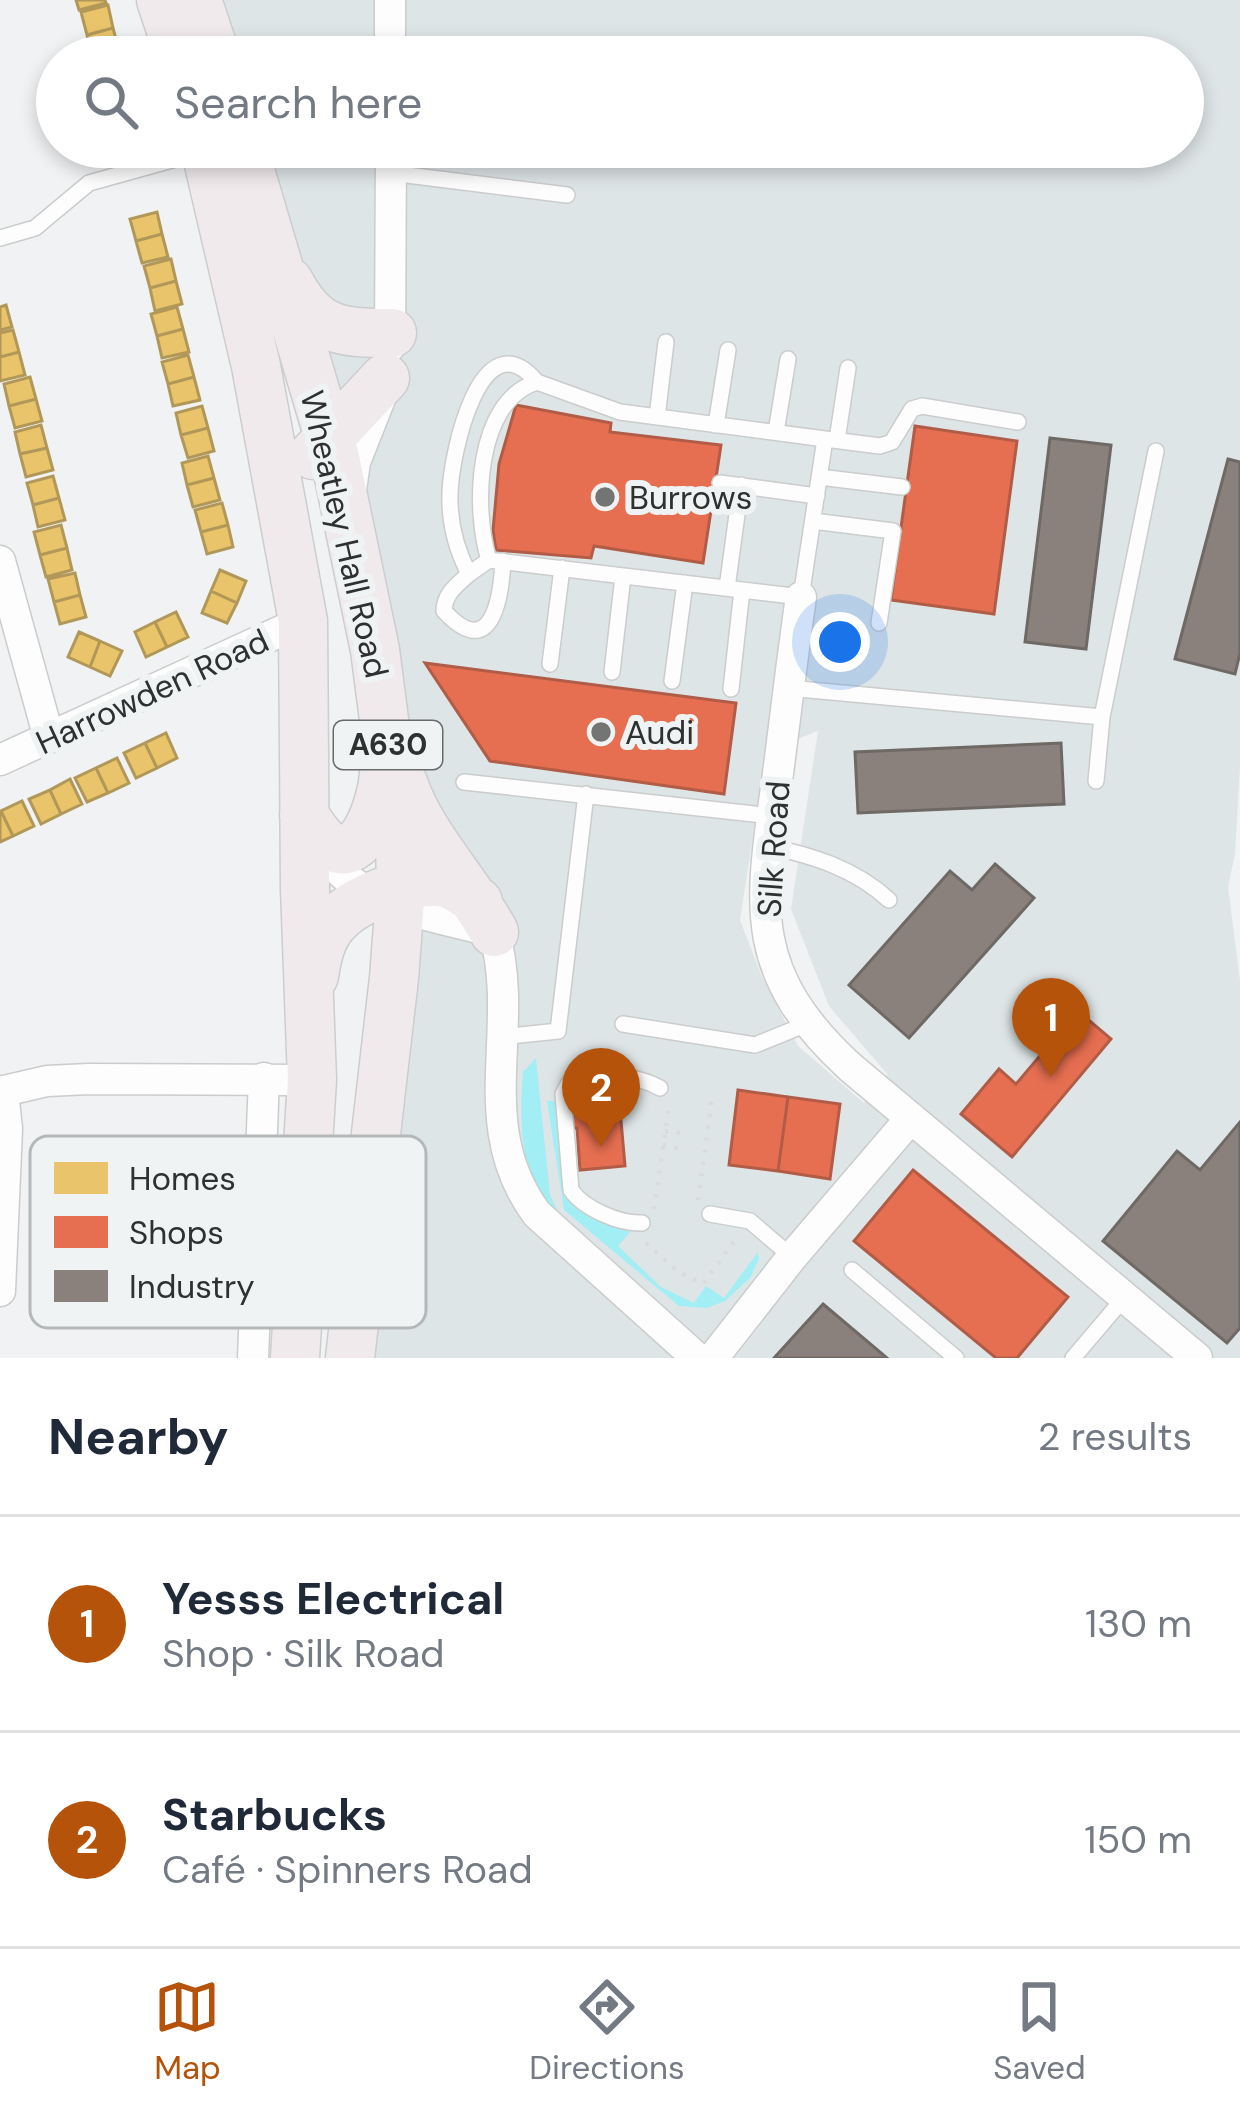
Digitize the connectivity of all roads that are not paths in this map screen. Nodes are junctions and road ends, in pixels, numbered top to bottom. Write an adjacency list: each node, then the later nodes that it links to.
1 (161, 0): 4 (highway)
2 (197, 0): 5 (highway)
3 (390, 0): 6 (street)
4 (172, 36)
5 (209, 36)
6 (390, 36)
7 (144, 168): 13 (lane)
8 (221, 168): 43 (highway, Wheatley Hall Road / A630)
9 (229, 168): 14 (highway, Wheatley Hall Road / A630)
10 (391, 168): 17 (street)
11 (432, 168): 12 (lane)
12 (566, 194)
13 (0, 238)
14 (274, 251): 17 (highway); 25 (highway, Wheatley Hall Road / A630)
15 (666, 342): 21 (lane)
16 (728, 350): 23 (lane)
17 (388, 355): 25 (highway); 34 (street)
18 (788, 358): 24 (lane)
19 (848, 368): 26 (lane)
20 (537, 382): 21 (lane); 36 (lane); 38 (lane)
21 (657, 417): 23 (lane)
22 (1018, 422): 26 (lane)
23 (716, 424): 24 (lane)
24 (776, 432): 26 (lane)
25 (328, 436): 34 (highway, Wheatley Hall Road / A630); 43 (highway)
26 (831, 440): 28 (lane)
27 (1156, 451): 50 (lane)
28 (819, 477): 31 (lane); 32 (lane)
29 (720, 483): 30 (lane)
30 (741, 485): 32 (lane); 41 (lane)
31 (902, 488)
32 (817, 496): 33 (lane)
33 (813, 521): 42 (lane); 44 (lane)
34 (351, 532): 51 (highway, Wheatley Hall Road / A630)
35 (0, 561): 52 (street)
36 (496, 561): 37 (lane); 38 (lane); 38 (lane)
37 (562, 568): 39 (lane); 45 (lane)
38 (469, 574)
39 (623, 576): 40 (lane); 46 (lane)
40 (685, 583): 41 (lane); 47 (lane)
41 (735, 589): 42 (lane); 49 (lane)
42 (801, 598): 48 (street, Silk Road)
43 (301, 611): 52 (street, Harrowden Road); 57 (highway, Wheatley Hall Road / A630)
44 (879, 623)
45 (550, 664)
46 (612, 672)
47 (672, 681)
48 (788, 688): 50 (lane); 58 (street, Silk Road)
49 (731, 689)
50 (1102, 717): 54 (lane)
51 (385, 727): 57 (highway); 59 (highway, Wheatley Hall Road / A630); 61 (highway)
52 (49, 738): 53 (street, Harrowden Road)
53 (0, 760)
54 (1096, 781)
55 (464, 782): 56 (lane)
56 (586, 794): 58 (lane); 66 (lane)
57 (304, 815): 59 (street); 63 (highway, Wheatley Hall Road / A630)
58 (770, 831): 60 (lane); 65 (street, Silk Road)
59 (392, 897): 61 (highway); 62 (highway, Wheatley Hall Road / A630); 63 (highway)
60 (889, 900)
61 (486, 917): 62 (street); 66 (street)
62 (394, 973): 74 (highway, Wheatley Hall Road / A630)
63 (310, 1004): 68 (highway, Wheatley Hall Road / A630)
64 (622, 1024): 65 (lane)
65 (807, 1024): 71 (street, Silk Road)
66 (501, 1037): 88 (street)
67 (264, 1078): 68 (street); 70 (street); 72 (street)
68 (312, 1080): 73 (highway, Wheatley Hall Road / A630)
69 (666, 1089): 76 (lane)
70 (2, 1092): 79 (street)
71 (910, 1118): 77 (street); 80 (street, Silk Road)
72 (262, 1136)
73 (309, 1136)
74 (375, 1136)
75 (703, 1212): 77 (lane)
76 (641, 1221)
77 (792, 1257): 89 (street)
78 (852, 1270): 90 (lane)
79 (0, 1291)
80 (1124, 1298): 84 (street, Silk Road); 91 (lane)
81 (254, 1328): 85 (street)
82 (297, 1328): 86 (highway, Wheatley Hall Road / A630)
83 (353, 1328): 87 (highway, Wheatley Hall Road / A630)
84 (1187, 1355)
85 (253, 1358)
86 (295, 1358)
87 (350, 1358)
88 (697, 1358)
89 (713, 1358)
90 (956, 1358)
91 (1072, 1358)

